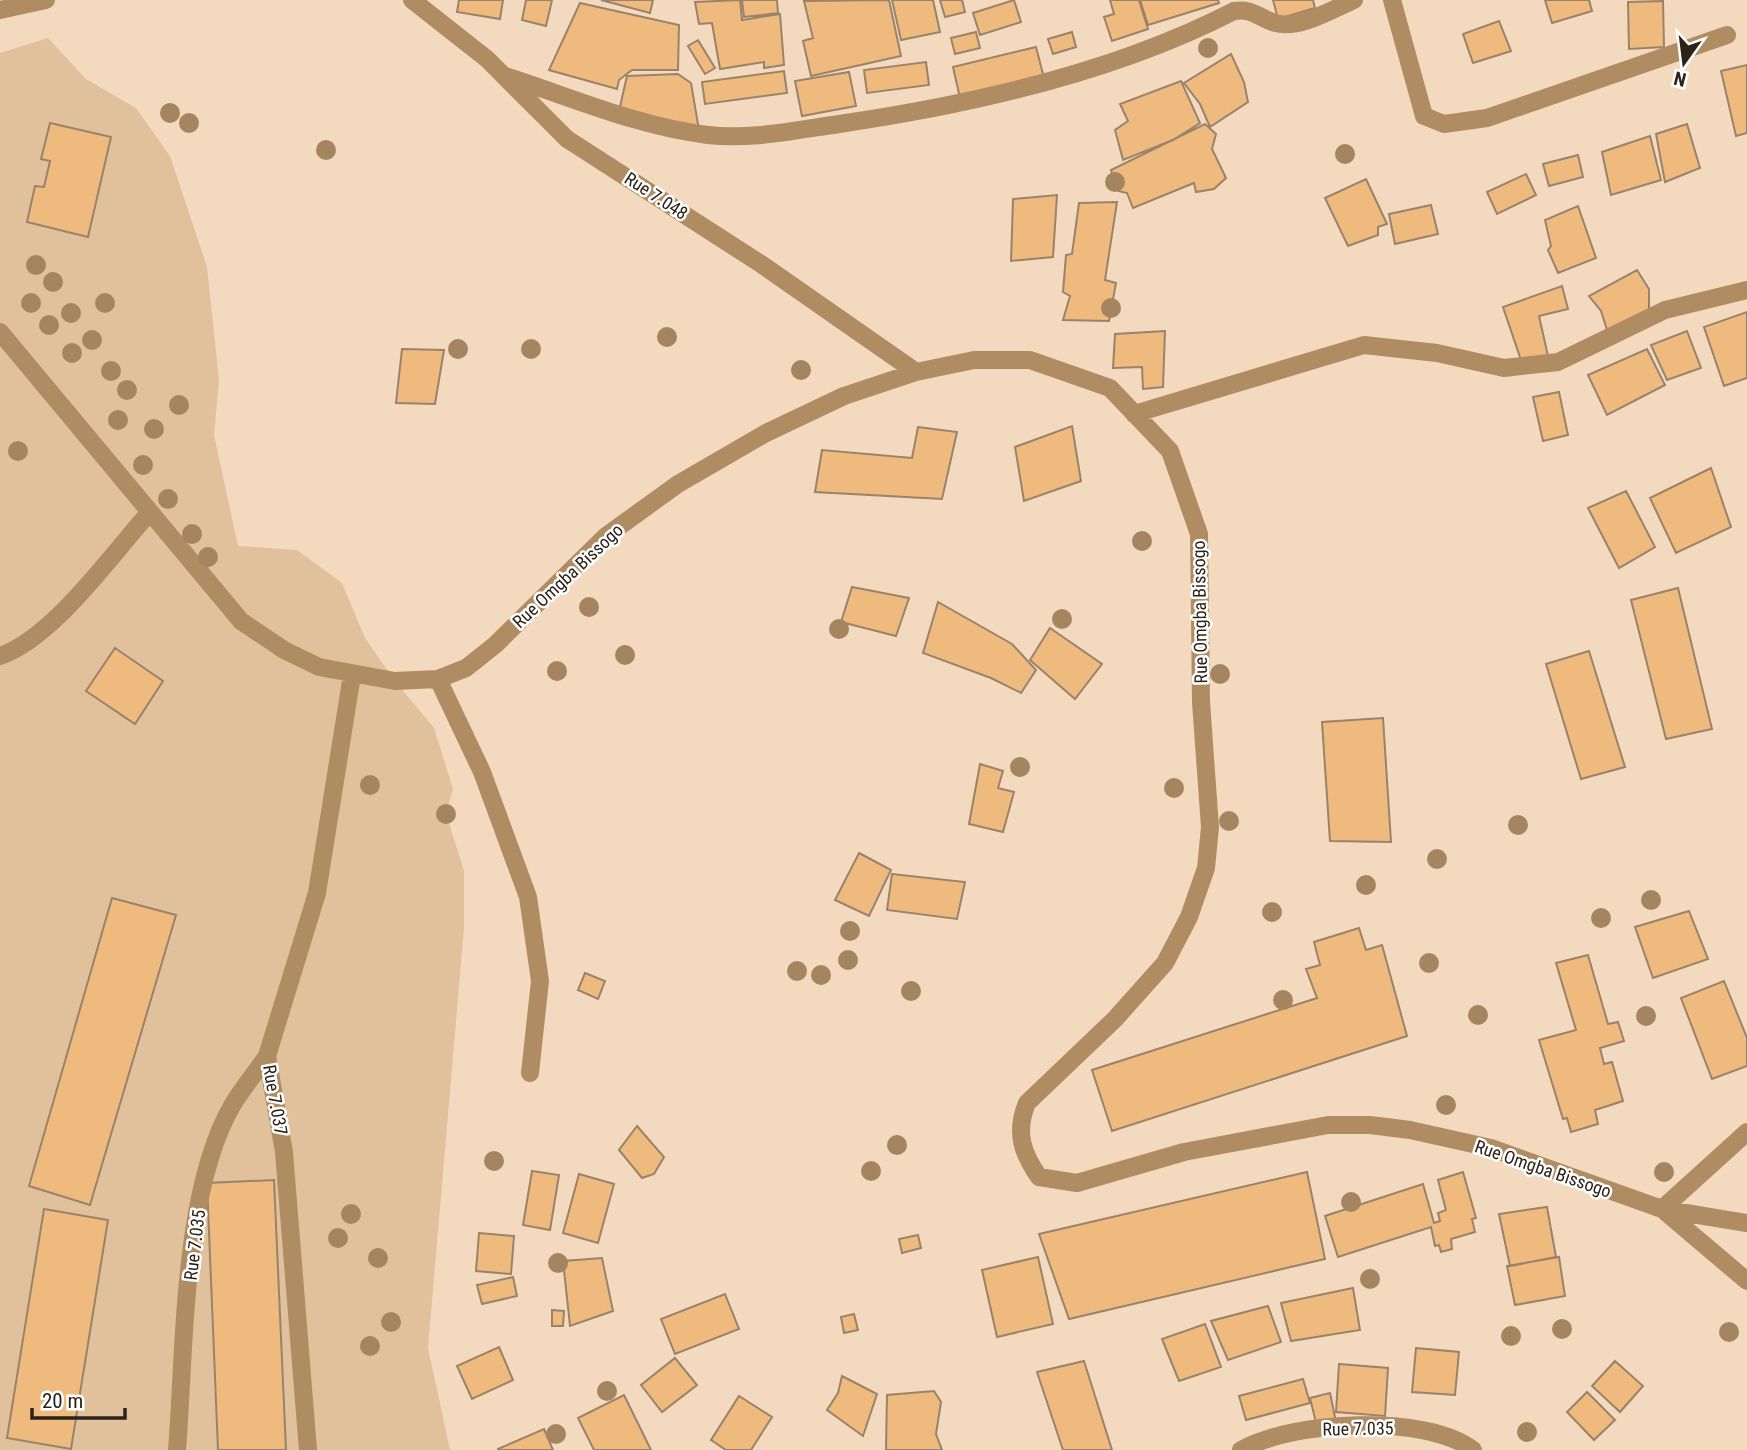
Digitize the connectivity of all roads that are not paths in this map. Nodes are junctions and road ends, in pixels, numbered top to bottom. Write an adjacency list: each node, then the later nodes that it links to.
1 (46, 0): 5 (street)
2 (412, 0): 7 (street, Rue 7.048)
3 (1354, 0): 7 (street)
4 (1392, 0): 6 (street)
5 (0, 10)
6 (1727, 36)
7 (506, 76): 10 (street, Rue 7.048)
8 (1747, 290): 11 (street)
9 (0, 332): 12 (street, Rue Omgba Bissogo)
10 (916, 372): 11 (street, Rue Omgba Bissogo); 15 (street, Rue Omgba Bissogo)
11 (1135, 414): 19 (street, Rue Omgba Bissogo)
12 (150, 512): 13 (street); 14 (street, Rue Omgba Bissogo)
13 (0, 656)
14 (352, 675): 15 (street, Rue Omgba Bissogo); 16 (street, Rue 7.037)
15 (438, 679): 17 (street)
16 (267, 1056): 22 (street, Rue 7.035); 23 (street, Rue 7.037)
17 (530, 1073)
18 (1747, 1132): 19 (street)
19 (1662, 1209): 20 (street); 21 (street, Rue Omgba Bissogo)
20 (1747, 1223)
21 (1747, 1281)
22 (177, 1450)
23 (308, 1450)
24 (1241, 1450): 25 (street, Rue 7.035)
25 (1474, 1450)

